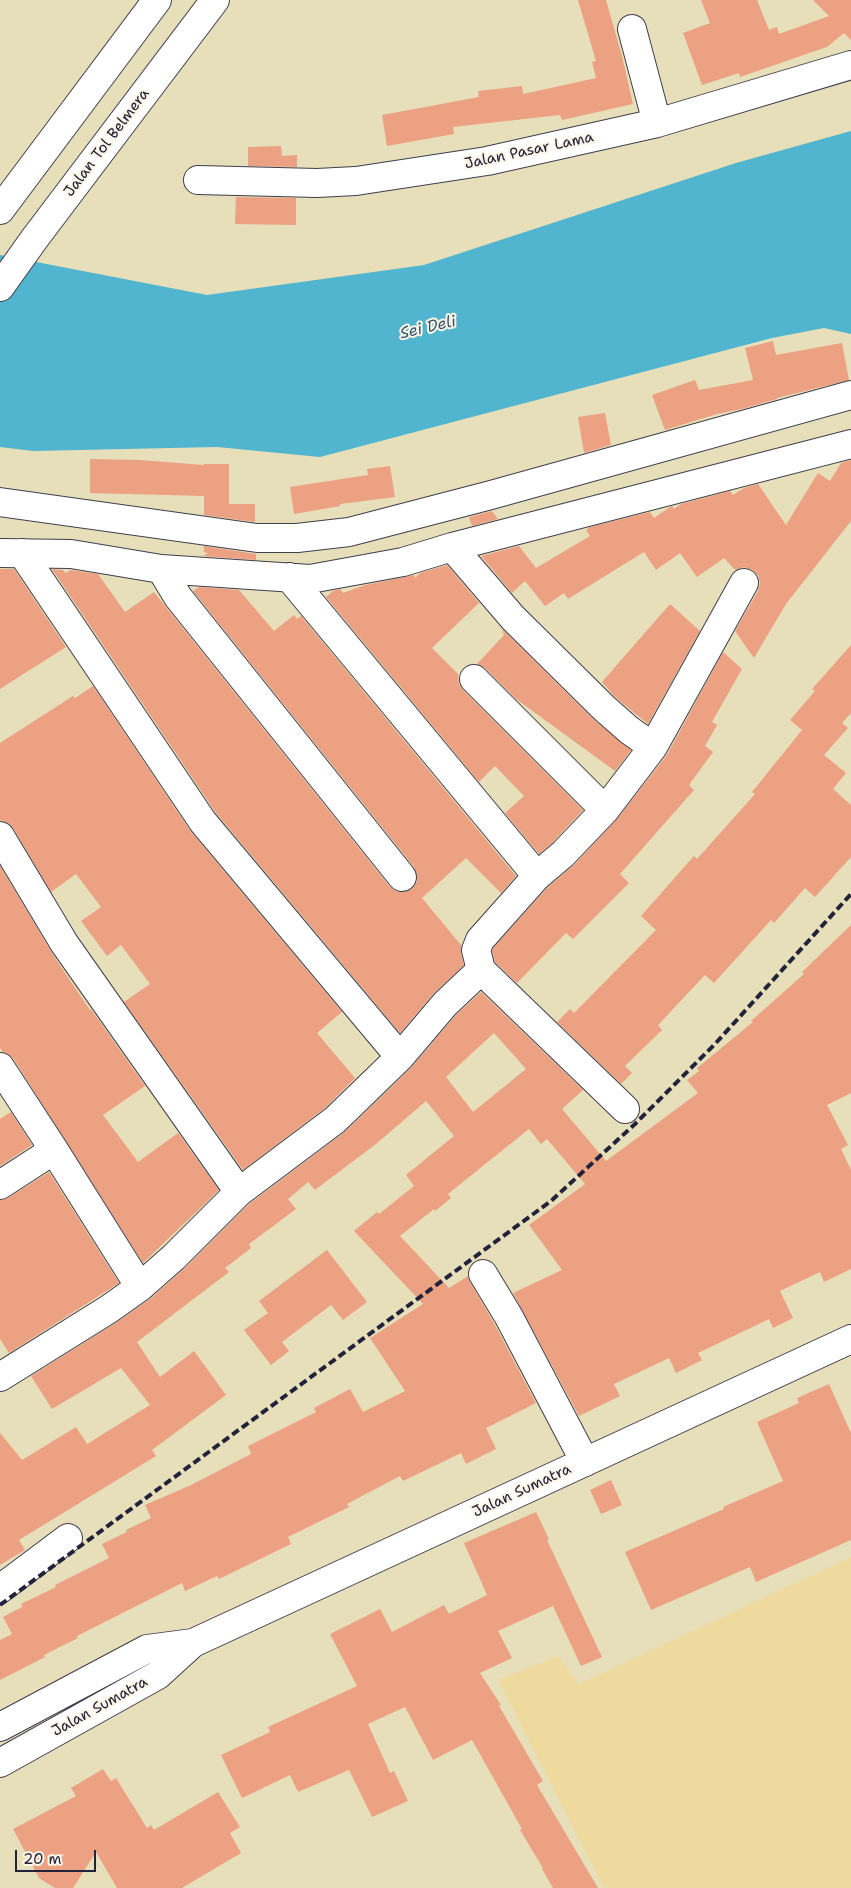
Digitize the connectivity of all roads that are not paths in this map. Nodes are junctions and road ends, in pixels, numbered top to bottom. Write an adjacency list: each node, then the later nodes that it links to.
1 (157, 0): 7 (main road)
2 (215, 0): 8 (main road, Jalan Tol Belmera)
3 (632, 29): 5 (main road)
4 (851, 65): 5 (main road, Jalan Pasar Lama)
5 (657, 124): 6 (main road, Jalan Pasar Lama)
6 (198, 180)
7 (0, 210)
8 (0, 287)
9 (851, 395): 11 (main road)
10 (851, 444): 12 (main road)
11 (0, 502)
12 (452, 547): 15 (main road); 18 (main road)
13 (11, 553): 14 (main road); 24 (main road)
14 (160, 570): 15 (main road); 22 (main road)
15 (289, 577): 21 (main road)
16 (744, 583): 18 (main road)
17 (474, 680): 19 (main road)
18 (653, 747): 19 (main road)
19 (605, 810): 21 (main road)
20 (0, 836): 29 (main road)
21 (538, 876): 23 (main road)
22 (402, 877)
23 (481, 970): 24 (main road); 26 (main road)
24 (400, 1057): 29 (main road)
25 (0, 1067): 27 (main road)
26 (625, 1109)
27 (54, 1150): 28 (main road); 31 (main road)
28 (0, 1185)
29 (239, 1192): 31 (main road)
30 (483, 1274): 34 (main road)
31 (140, 1286): 33 (main road)
32 (851, 1339): 34 (main road, Jalan Sumatra)
33 (0, 1377)
34 (585, 1462): 37 (main road, Jalan Sumatra)
35 (68, 1538): 36 (main road)
36 (0, 1589)
37 (193, 1643): 38 (main road, Jalan Sumatra); 39 (main road, Jalan Sumatra)
38 (0, 1727)
39 (0, 1763)

